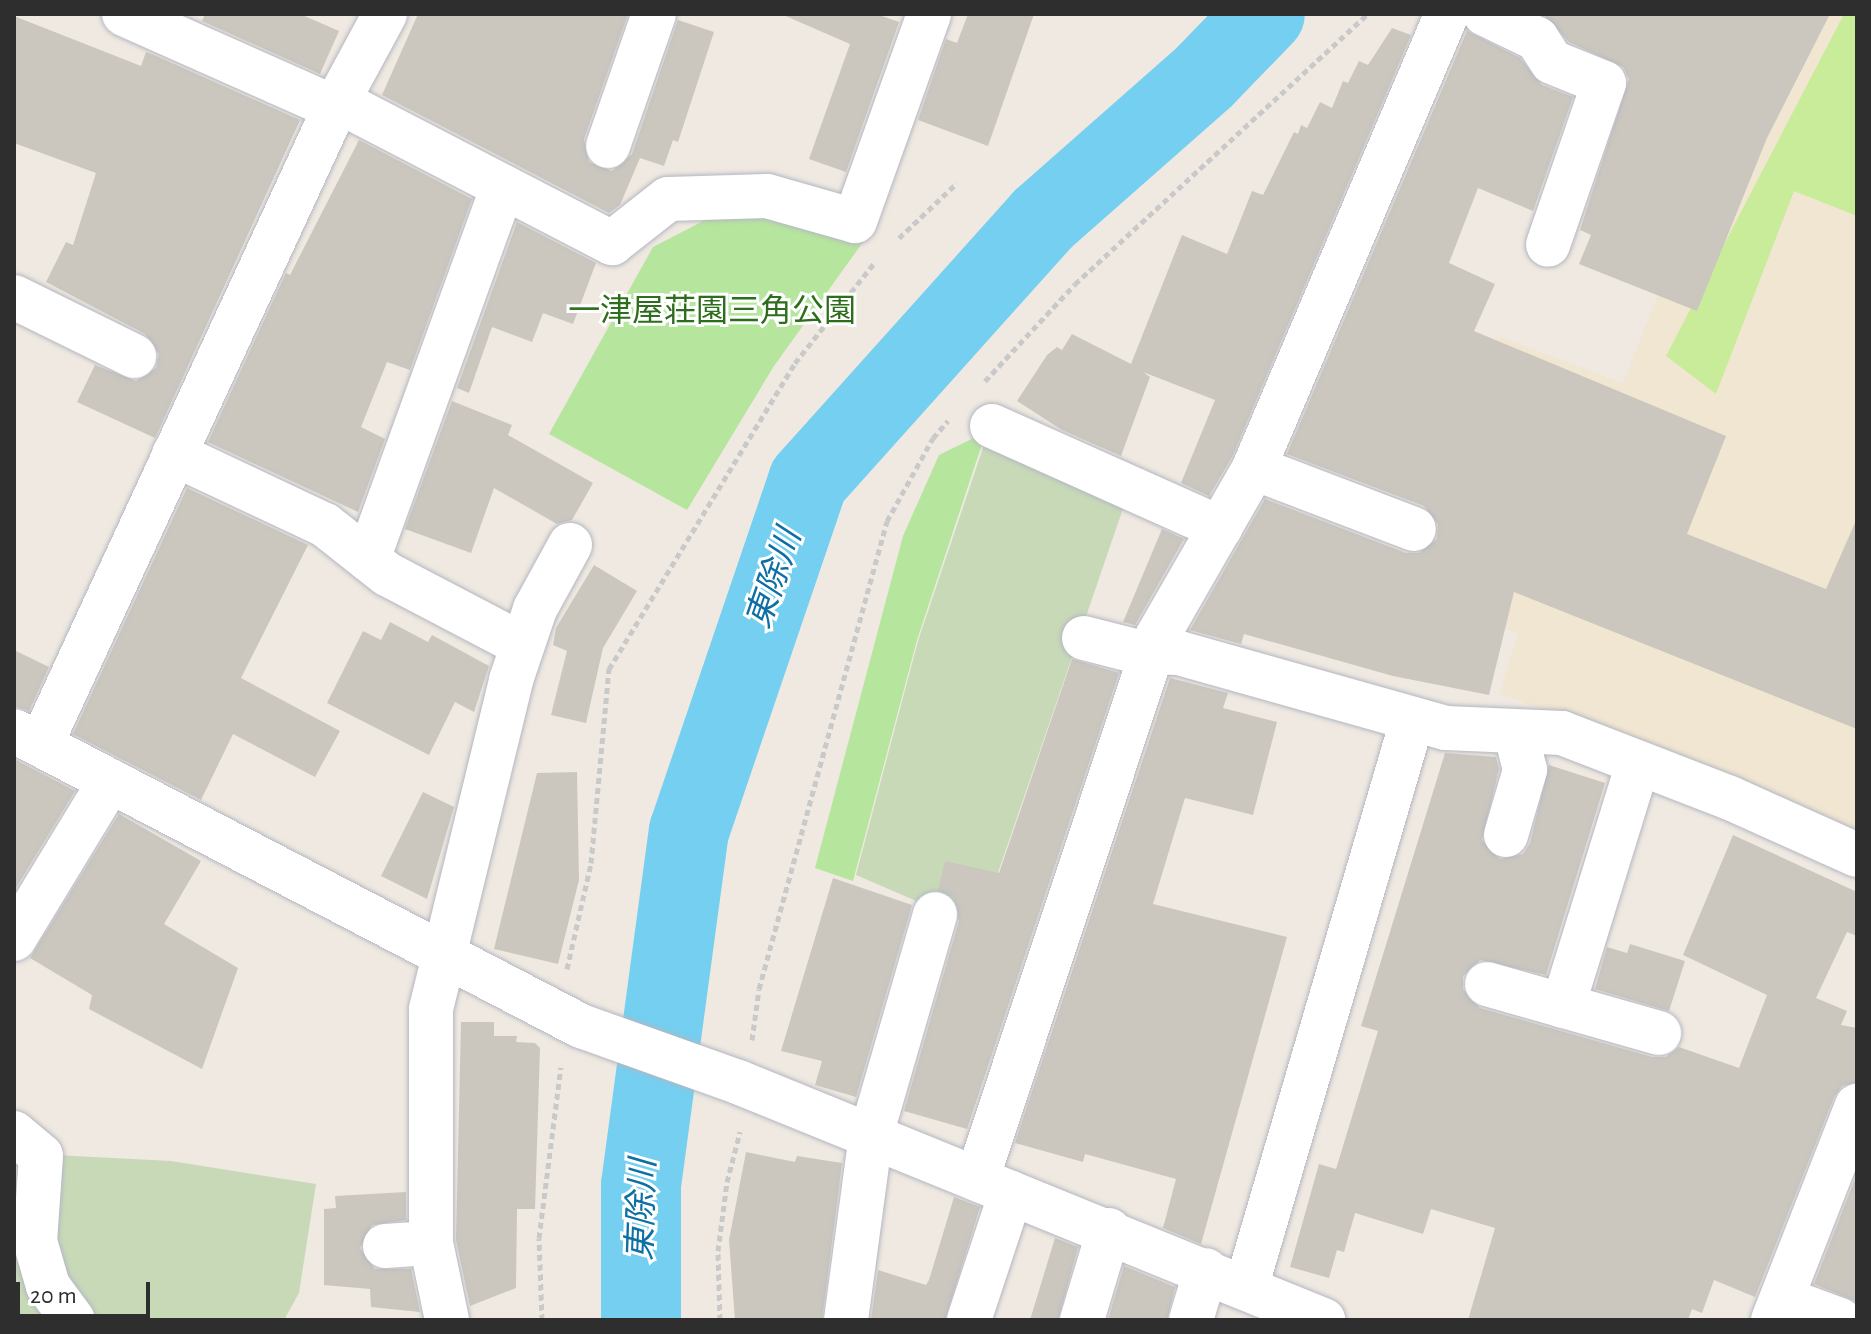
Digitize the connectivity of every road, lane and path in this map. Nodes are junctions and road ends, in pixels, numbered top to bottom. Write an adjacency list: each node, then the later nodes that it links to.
1 (124, 14): 8 (street)
2 (385, 14): 8 (street)
3 (654, 14): 9 (street)
4 (929, 14): 11 (street)
5 (1368, 14): 17 (path)
6 (1447, 14): 19 (street)
7 (1485, 14): 12 (street)
8 (336, 104): 11 (street); 18 (street)
9 (608, 146)
10 (957, 183): 13 (path)
11 (503, 187): 23 (street)
12 (1548, 245)
13 (890, 247)
14 (879, 258): 39 (path)
15 (14, 297): 16 (street)
16 (134, 356)
17 (973, 412): 20 (street); 41 (path)
18 (174, 454): 23 (street); 29 (street)
19 (1254, 468): 20 (street); 21 (street)
20 (1220, 528): 26 (street)
21 (1414, 529)
22 (570, 545): 25 (street)
23 (368, 559): 25 (street)
24 (1084, 638): 26 (street)
25 (523, 645): 36 (street)
26 (1152, 652): 27 (street); 45 (street)
27 (1412, 721): 28 (street); 50 (street)
28 (1516, 733): 30 (street); 32 (street)
29 (27, 737): 31 (street)
30 (1638, 763): 33 (street); 38 (street)
31 (110, 781): 35 (street); 36 (street)
32 (1506, 835)
33 (1857, 855)
34 (935, 914): 44 (street)
35 (14, 939)
36 (447, 955): 39 (street); 47 (street)
37 (1487, 984): 38 (street)
38 (1563, 1006): 40 (street)
39 (572, 1021): 41 (street); 54 (path)
40 (1659, 1033)
41 (743, 1084): 44 (street); 55 (path)
42 (1857, 1106): 51 (street)
43 (14, 1133): 52 (street)
44 (871, 1135): 45 (street); 56 (street)
45 (994, 1186): 46 (street); 57 (street)
46 (1109, 1230): 49 (street); 58 (street)
47 (431, 1243): 48 (street); 53 (street)
48 (385, 1246)
49 (1206, 1270): 50 (street); 59 (street)
50 (1246, 1288): 60 (street)
51 (1778, 1310): 61 (street)
52 (73, 1320)
53 (447, 1320)
54 (542, 1320)
55 (720, 1320)
56 (846, 1320)
57 (969, 1320)
58 (1082, 1320)
59 (1191, 1320)
60 (1323, 1320)
61 (1840, 1320)

